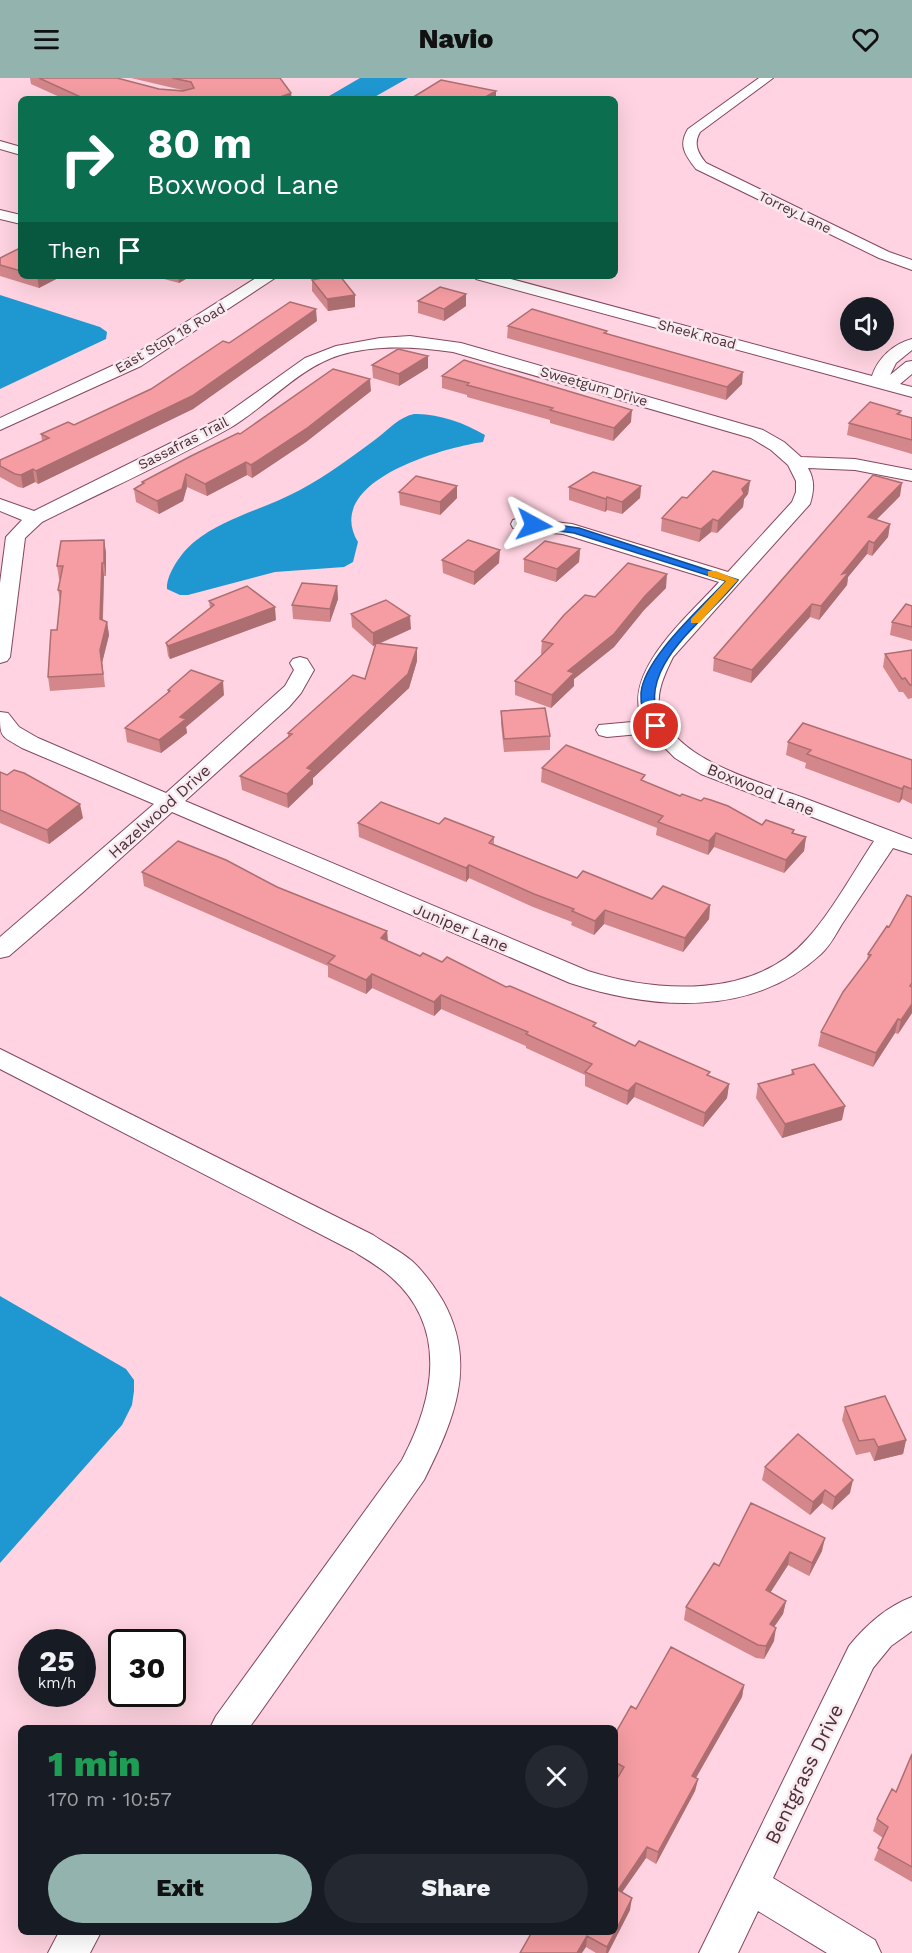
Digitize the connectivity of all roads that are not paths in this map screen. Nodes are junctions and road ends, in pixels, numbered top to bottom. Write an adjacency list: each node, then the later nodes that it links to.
1 (767, 78): 6 (street, Torrey Lane)
2 (0, 145): 3 (street)
3 (18, 150)
4 (0, 213): 5 (street)
5 (18, 219)
6 (912, 265)
7 (265, 279): 14 (street, East Stop 18 Road)
8 (493, 279): 12 (street, Sheek Road)
9 (376, 335): 15 (street, Sweetgum Drive); 18 (street, Sassafras Trail)
10 (912, 344): 12 (street)
11 (912, 366): 12 (street)
12 (880, 383): 13 (street, Sheek Road)
13 (912, 392)
14 (0, 425)
15 (797, 463): 16 (street); 22 (street, Boxwood Lane)
16 (912, 476)
17 (0, 505): 18 (street)
18 (35, 518): 21 (street, Sassafras Trail)
19 (520, 524): 22 (street)
20 (0, 525): 21 (street)
21 (20, 532): 23 (street)
22 (733, 580): 26 (street, Boxwood Lane)
23 (0, 657)
24 (300, 663): 28 (street, Hazelwood Drive)
25 (0, 718): 28 (street, Juniper Lane)
26 (656, 726): 27 (street); 29 (street, Boxwood Lane)
27 (607, 730)
28 (170, 802): 29 (street, Juniper Lane); 31 (street, Hazelwood Drive)
29 (888, 838): 30 (street, Boxwood Lane)
30 (912, 847)
31 (0, 950)
32 (0, 1058): 34 (street)
33 (912, 1612): 35 (street, Bentgrass Drive)
34 (230, 1725)
35 (750, 1885): 38 (street, Bentgrass Drive); 39 (street)
36 (80, 1935): 37 (street)
37 (67, 1953)
38 (718, 1953)
39 (862, 1953)

